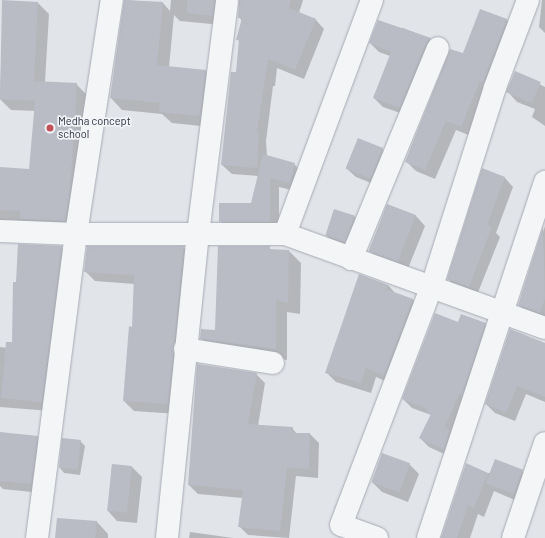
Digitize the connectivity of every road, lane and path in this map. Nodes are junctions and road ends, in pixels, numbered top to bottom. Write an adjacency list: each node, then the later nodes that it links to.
1 (112, 0): 8 (street)
2 (372, 0): 10 (street)
3 (528, 0): 12 (street)
4 (227, 2): 9 (street)
5 (438, 48): 11 (street)
6 (545, 182): 13 (street)
7 (0, 231): 8 (street)
8 (76, 234): 9 (street); 18 (street)
9 (198, 234): 10 (street); 15 (street)
10 (285, 234): 11 (street)
11 (351, 259): 12 (street)
12 (432, 286): 13 (street); 20 (street)
13 (502, 313): 14 (street); 21 (street)
14 (545, 328)
15 (185, 349): 16 (street); 19 (street)
16 (273, 363)
17 (545, 443): 22 (street)
18 (37, 538)
19 (166, 538)
20 (377, 538)
21 (428, 538)
22 (513, 538)

